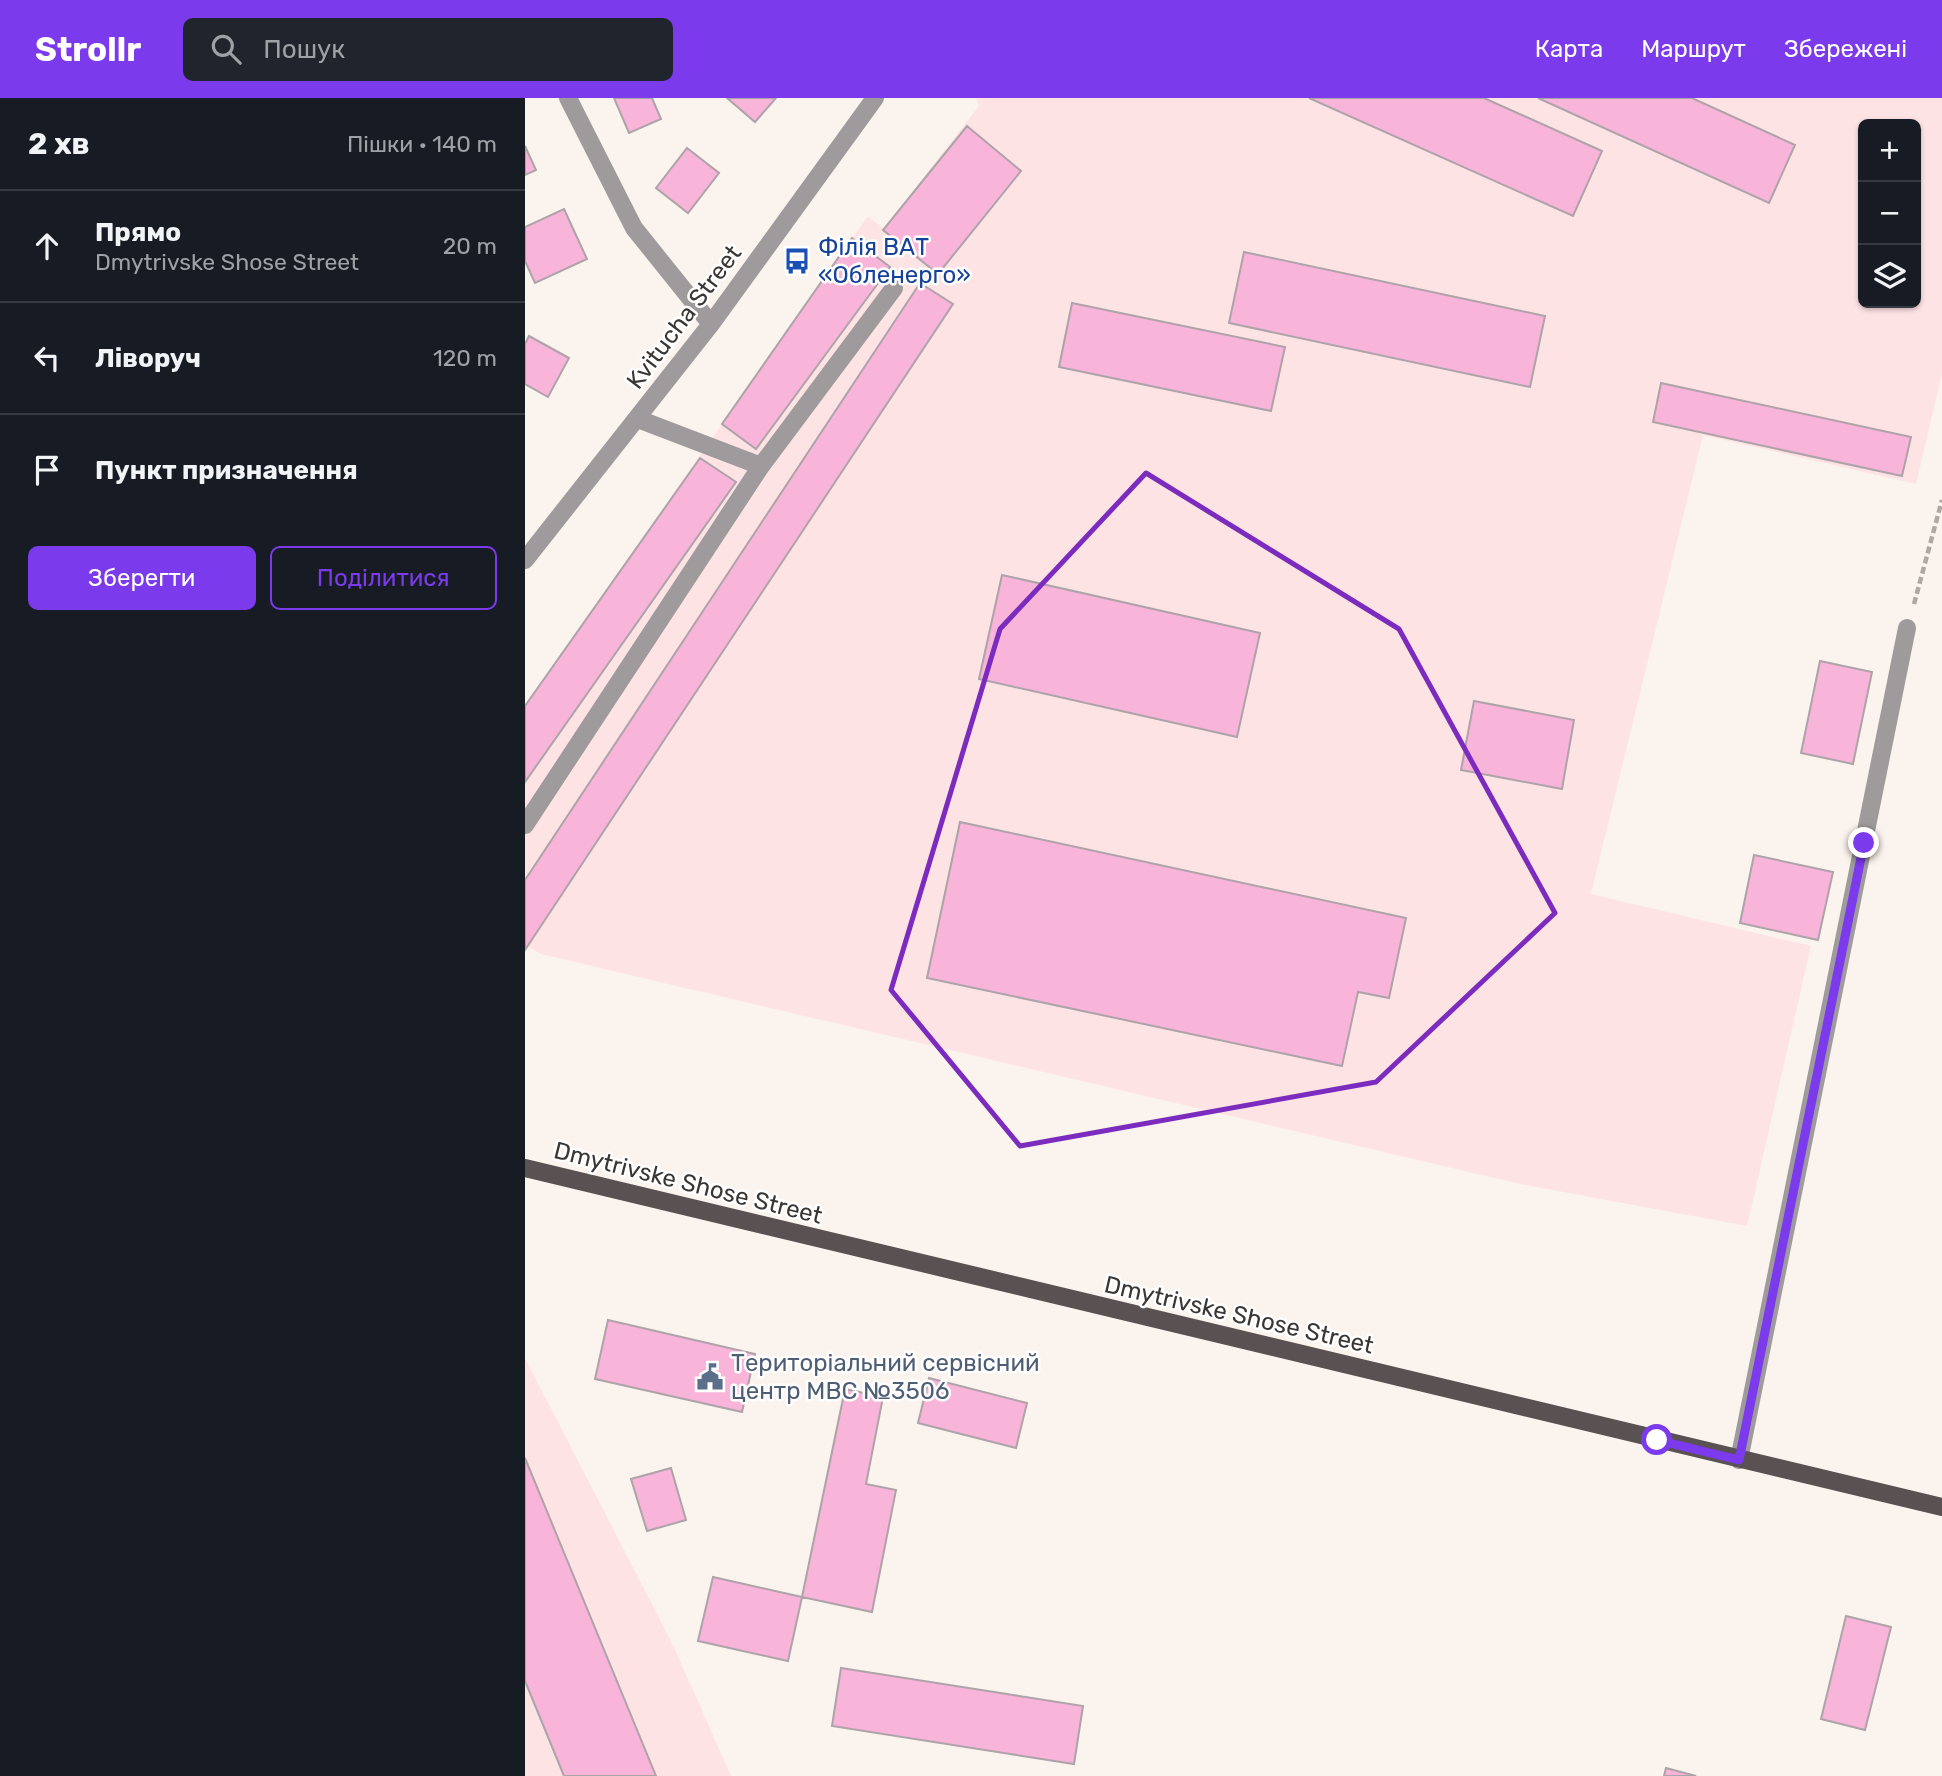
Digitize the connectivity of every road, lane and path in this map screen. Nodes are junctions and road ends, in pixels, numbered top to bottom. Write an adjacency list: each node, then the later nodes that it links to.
1 (568, 98): 4 (street)
2 (875, 98): 4 (street, Kvitucha Street)
3 (894, 288): 6 (street)
4 (711, 324): 5 (street, Kvitucha Street)
5 (638, 419): 6 (street); 8 (street, Kvitucha Street)
6 (761, 466): 10 (street)
7 (1942, 500): 9 (path)
8 (525, 560)
9 (1907, 628): 12 (street)
10 (525, 825)
11 (525, 1166): 12 (main road, Dmytrivske Shose Street)
12 (1739, 1460): 13 (main road, Dmytrivske Shose Street)
13 (1939, 1504)

